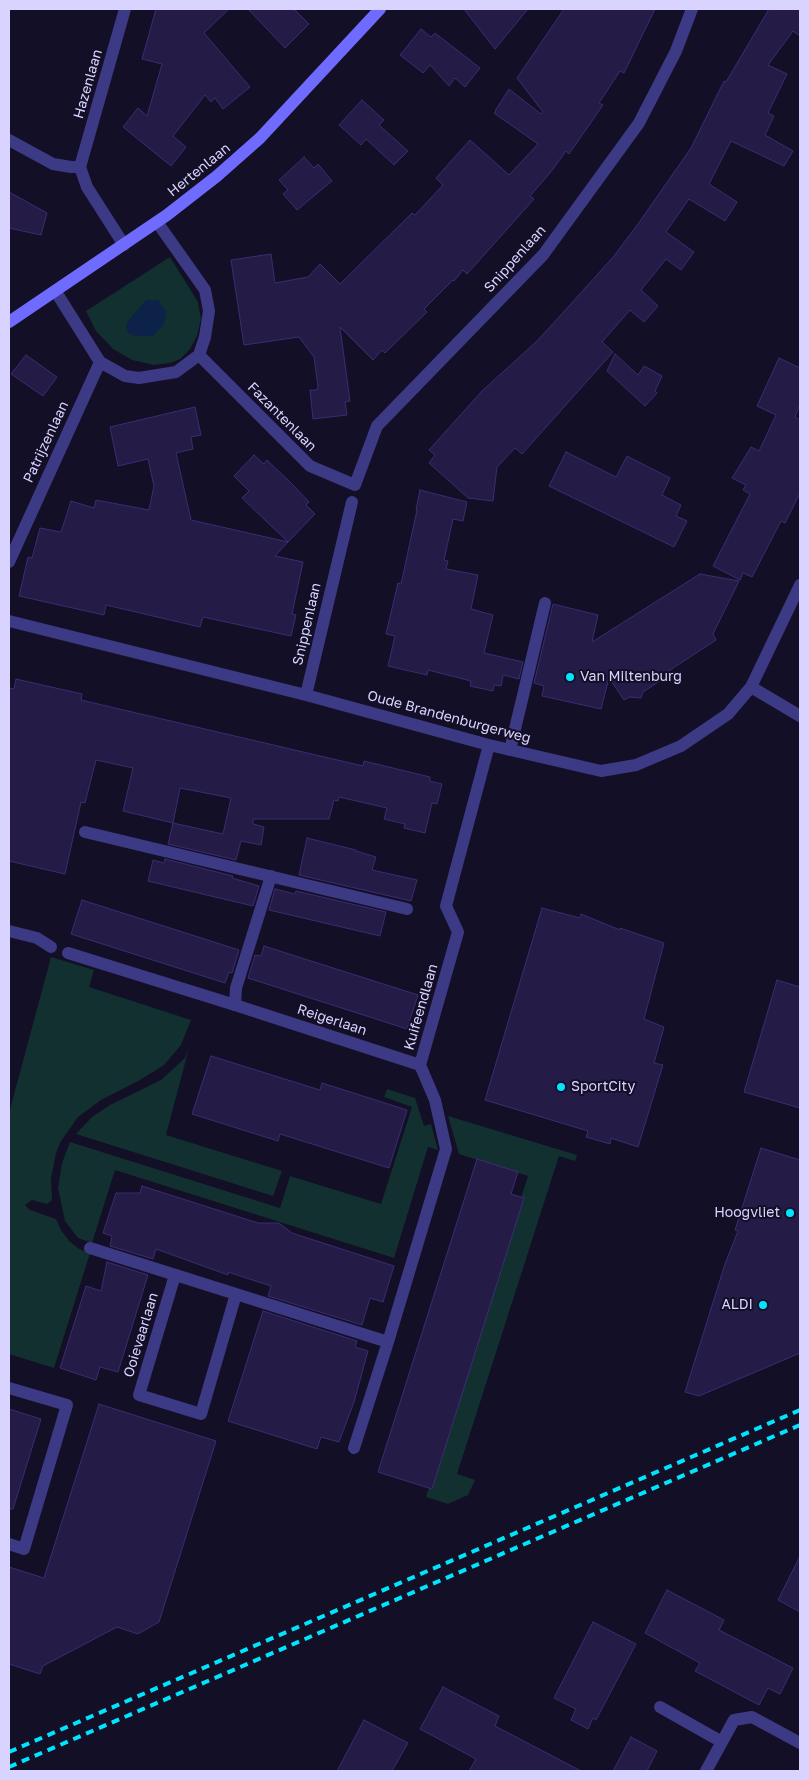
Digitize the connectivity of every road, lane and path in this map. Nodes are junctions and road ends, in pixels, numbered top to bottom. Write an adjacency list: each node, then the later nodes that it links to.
1 (125, 9): 5 (street, Hazenlaan)
2 (380, 9): 6 (street, Hertenlaan)
3 (692, 9): 12 (street, Snippenlaan)
4 (9, 140): 5 (street)
5 (80, 167): 7 (street)
6 (157, 222): 7 (street, Hertenlaan); 10 (street)
7 (124, 245): 8 (street, Hertenlaan)
8 (56, 292): 9 (street, Hertenlaan); 11 (street)
9 (9, 322)
10 (199, 355): 11 (street); 12 (street, Fazantenlaan)
11 (100, 362): 14 (street, Patrijzenlaan)
12 (354, 486)
13 (352, 502): 19 (street, Snippenlaan)
14 (9, 562)
15 (800, 586): 18 (street, Oude Brandenburgerweg)
16 (545, 603): 22 (street)
17 (9, 621): 19 (street, Oude Brandenburgerweg)
18 (751, 687): 20 (street); 22 (street, Oude Brandenburgerweg)
19 (306, 695): 21 (street, Oude Brandenburgerweg)
20 (800, 716)
21 (489, 745): 22 (street, Oude Brandenburgerweg); 30 (street, Kuifeendlaan)
22 (510, 750)
23 (85, 832): 24 (street)
24 (271, 876): 25 (street); 29 (street)
25 (408, 909)
26 (9, 931): 27 (street)
27 (51, 948)
28 (68, 954): 29 (street, Reigerlaan)
29 (235, 1005): 30 (street, Reigerlaan)
30 (420, 1064): 34 (street, Kuifeendlaan)
31 (90, 1248): 32 (street)
32 (175, 1275): 33 (street); 33 (street, Ooievaarlaan)
33 (236, 1294): 34 (street)
34 (388, 1342): 36 (street, Kuifeendlaan)
35 (9, 1388): 37 (street)
36 (354, 1448)
37 (9, 1544)
38 (660, 1707): 39 (street)
39 (722, 1742): 40 (street); 41 (street)
40 (800, 1743)
41 (706, 1771)

